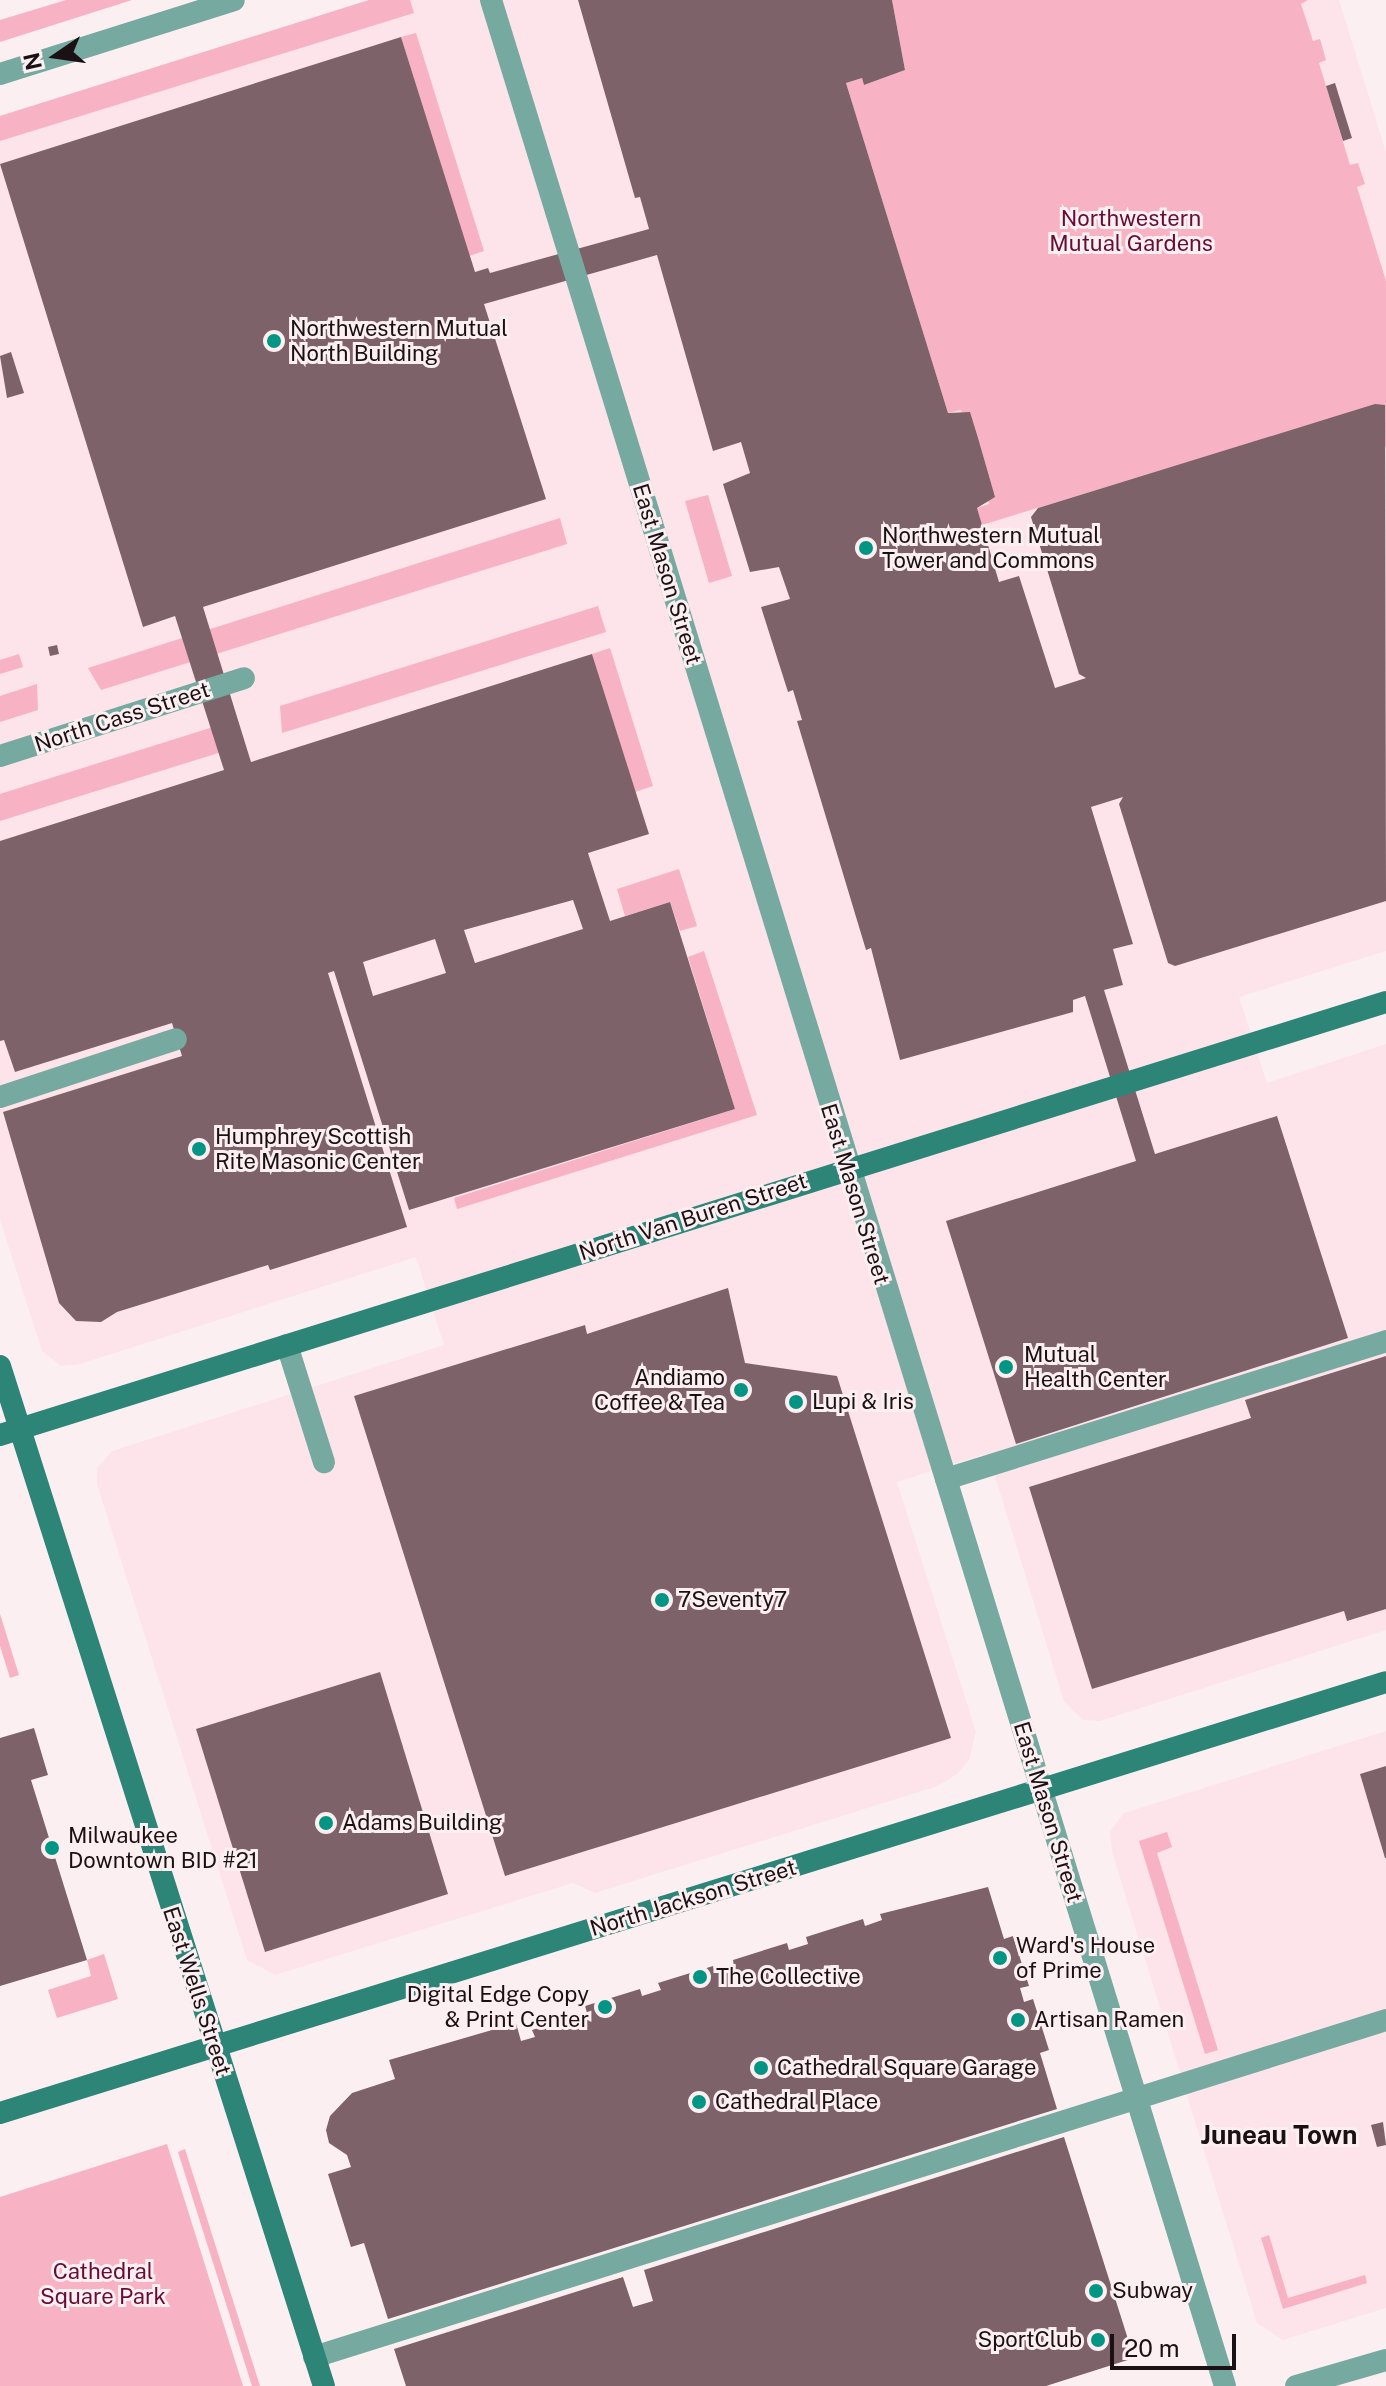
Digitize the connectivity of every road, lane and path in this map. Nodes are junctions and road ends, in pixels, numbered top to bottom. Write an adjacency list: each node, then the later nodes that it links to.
1 (234, 0): 3 (street)
2 (491, 0): 9 (street, East Mason Street)
3 (0, 74)
4 (244, 678): 5 (street, North Cass Street)
5 (0, 756)
6 (1386, 1002): 9 (main road, North Van Buren Street)
7 (176, 1039): 8 (street)
8 (0, 1097)
9 (848, 1167): 11 (main road, North Van Buren Street); 15 (street, East Mason Street)
10 (1386, 1341): 15 (street)
11 (287, 1345): 13 (main road, North Van Buren Street); 14 (street)
12 (0, 1366): 13 (main road, East Wells Street)
13 (10, 1432): 19 (main road, East Wells Street)
14 (324, 1462)
15 (946, 1479): 17 (street, East Mason Street)
16 (1386, 1682): 17 (main road, North Jackson Street)
17 (1041, 1790): 19 (main road, North Jackson Street); 20 (street, East Mason Street)
18 (1386, 2020): 20 (street)
19 (215, 2046): 21 (main road, North Jackson Street); 22 (main road, East Wells Street)
20 (1136, 2099): 22 (street); 25 (street, East Mason Street)
21 (0, 2113)
22 (314, 2357): 24 (main road, East Wells Street)
23 (1386, 2360): 26 (street)
24 (324, 2386)
25 (1225, 2386)
26 (1296, 2386)

